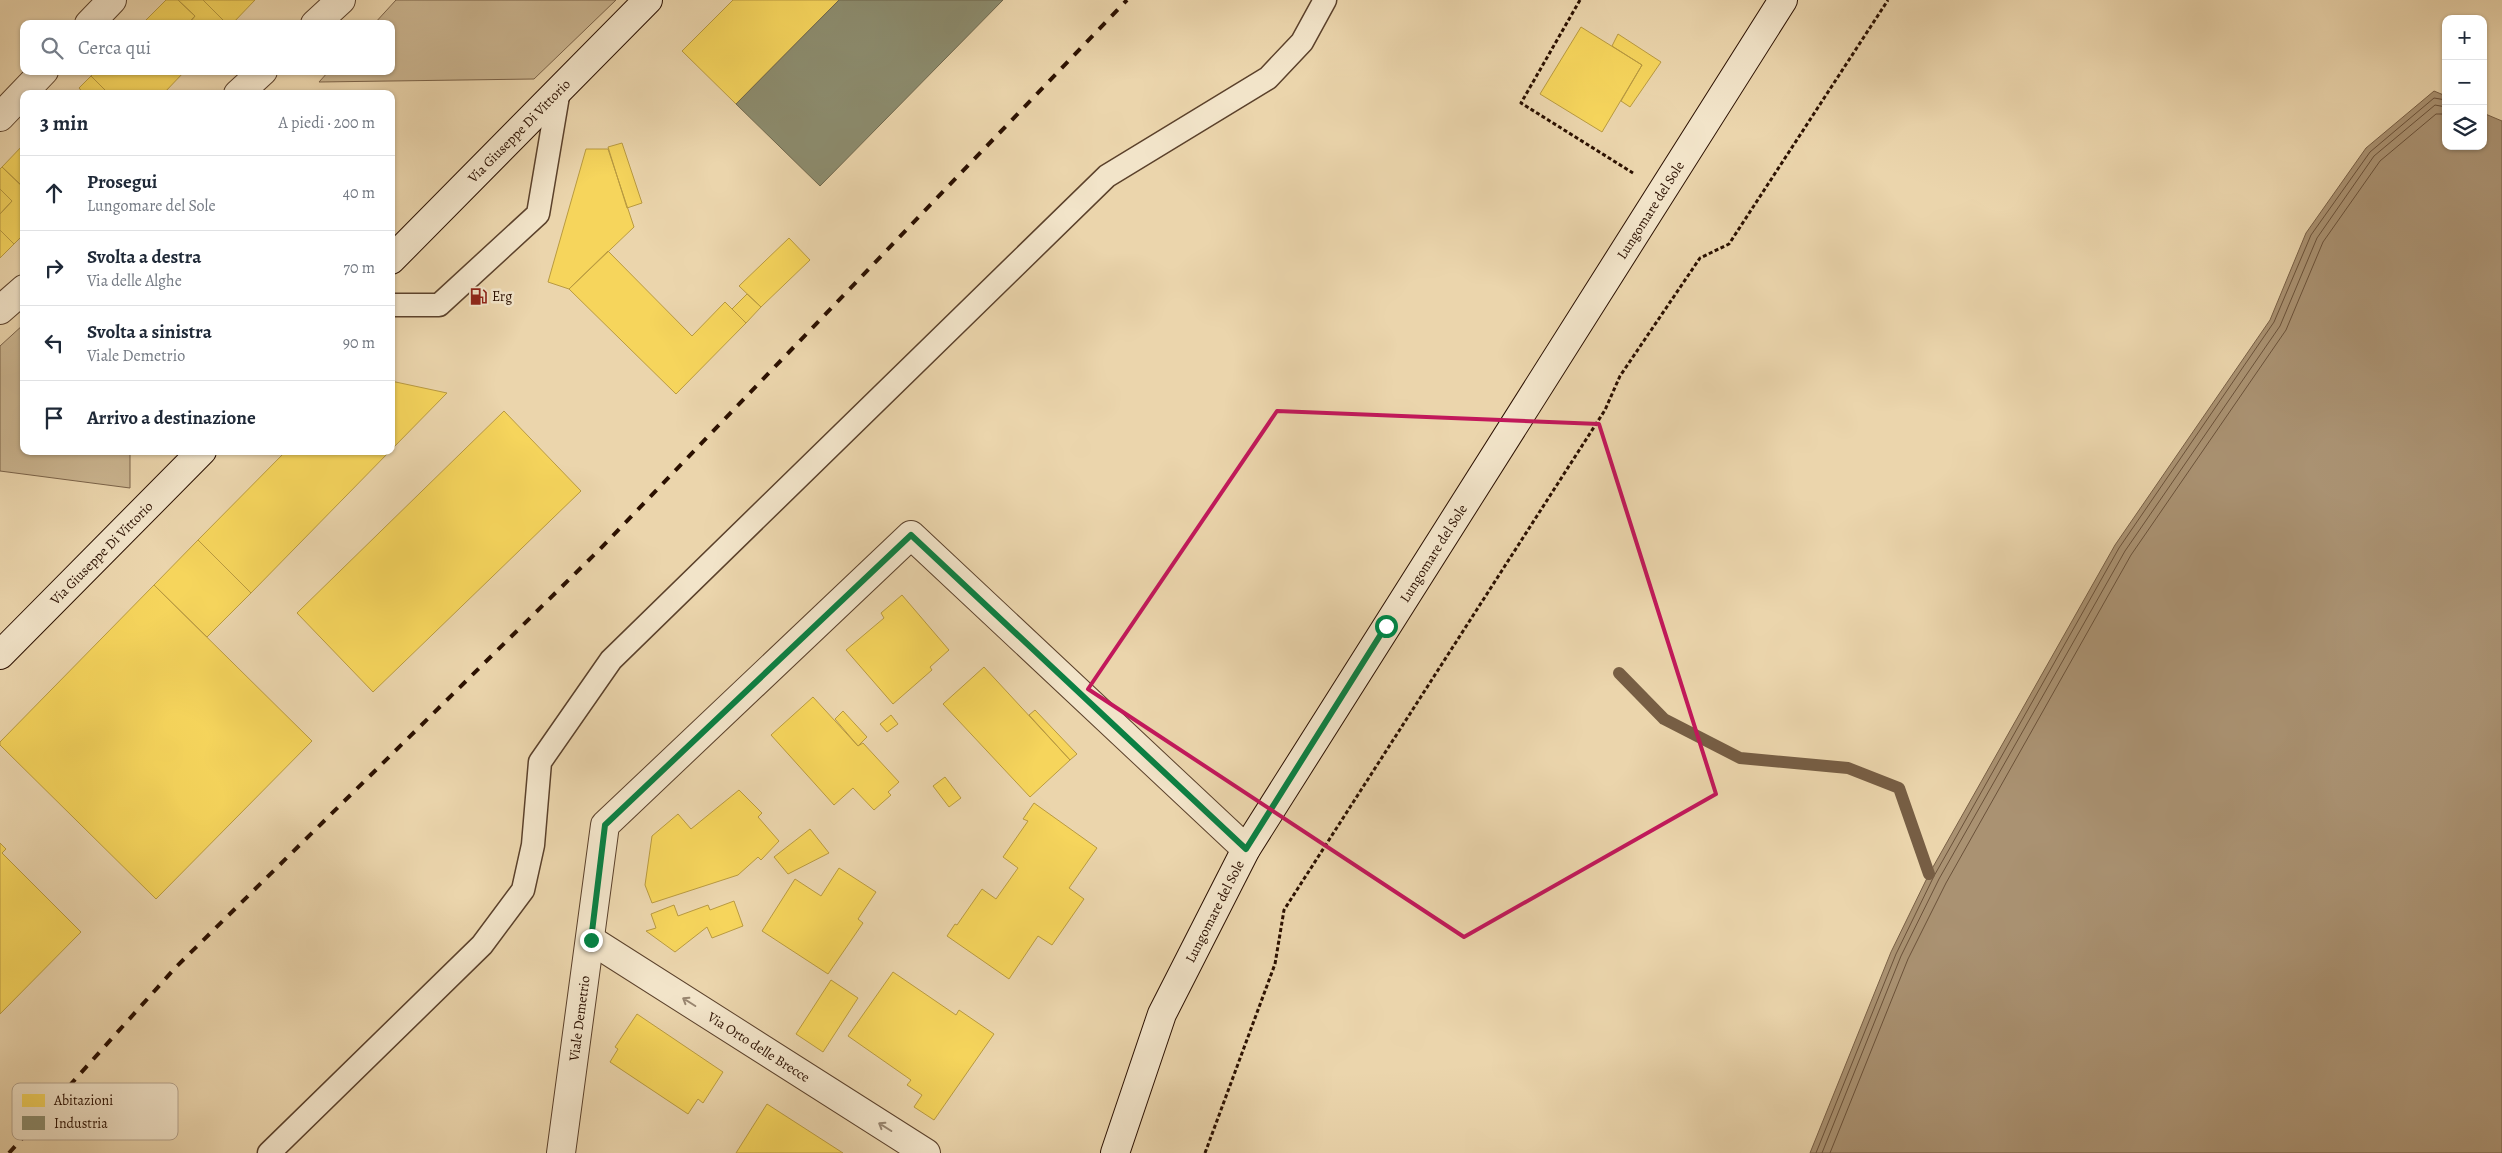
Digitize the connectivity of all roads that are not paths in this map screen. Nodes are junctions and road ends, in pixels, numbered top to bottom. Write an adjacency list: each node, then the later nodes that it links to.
1 (112, 0): 6 (street)
2 (341, 0): 7 (street)
3 (648, 0): 12 (street, Via Giuseppe Di Vittorio)
4 (1324, 0): 23 (lane)
5 (1782, 0): 21 (street, Lungomare del Sole)
6 (93, 20)
7 (319, 20)
8 (40, 75): 10 (street)
9 (259, 75): 11 (street)
10 (26, 90)
11 (242, 90)
12 (560, 90): 15 (street, Via Giuseppe Di Vittorio); 17 (lane)
13 (20, 96): 14 (street)
14 (0, 117)
15 (395, 256)
16 (20, 292): 18 (street)
17 (395, 305)
18 (0, 310)
19 (198, 455): 20 (street, Via Giuseppe Di Vittorio)
20 (0, 655)
21 (1246, 849): 22 (street, Viale Demetrio); 26 (street, Lungomare del Sole)
22 (591, 940): 24 (street, Viale Demetrio); 25 (street, Via Orto delle Brecce, one-way to 22)
23 (270, 1153)
24 (561, 1153)
25 (926, 1153)
26 (1115, 1153)

